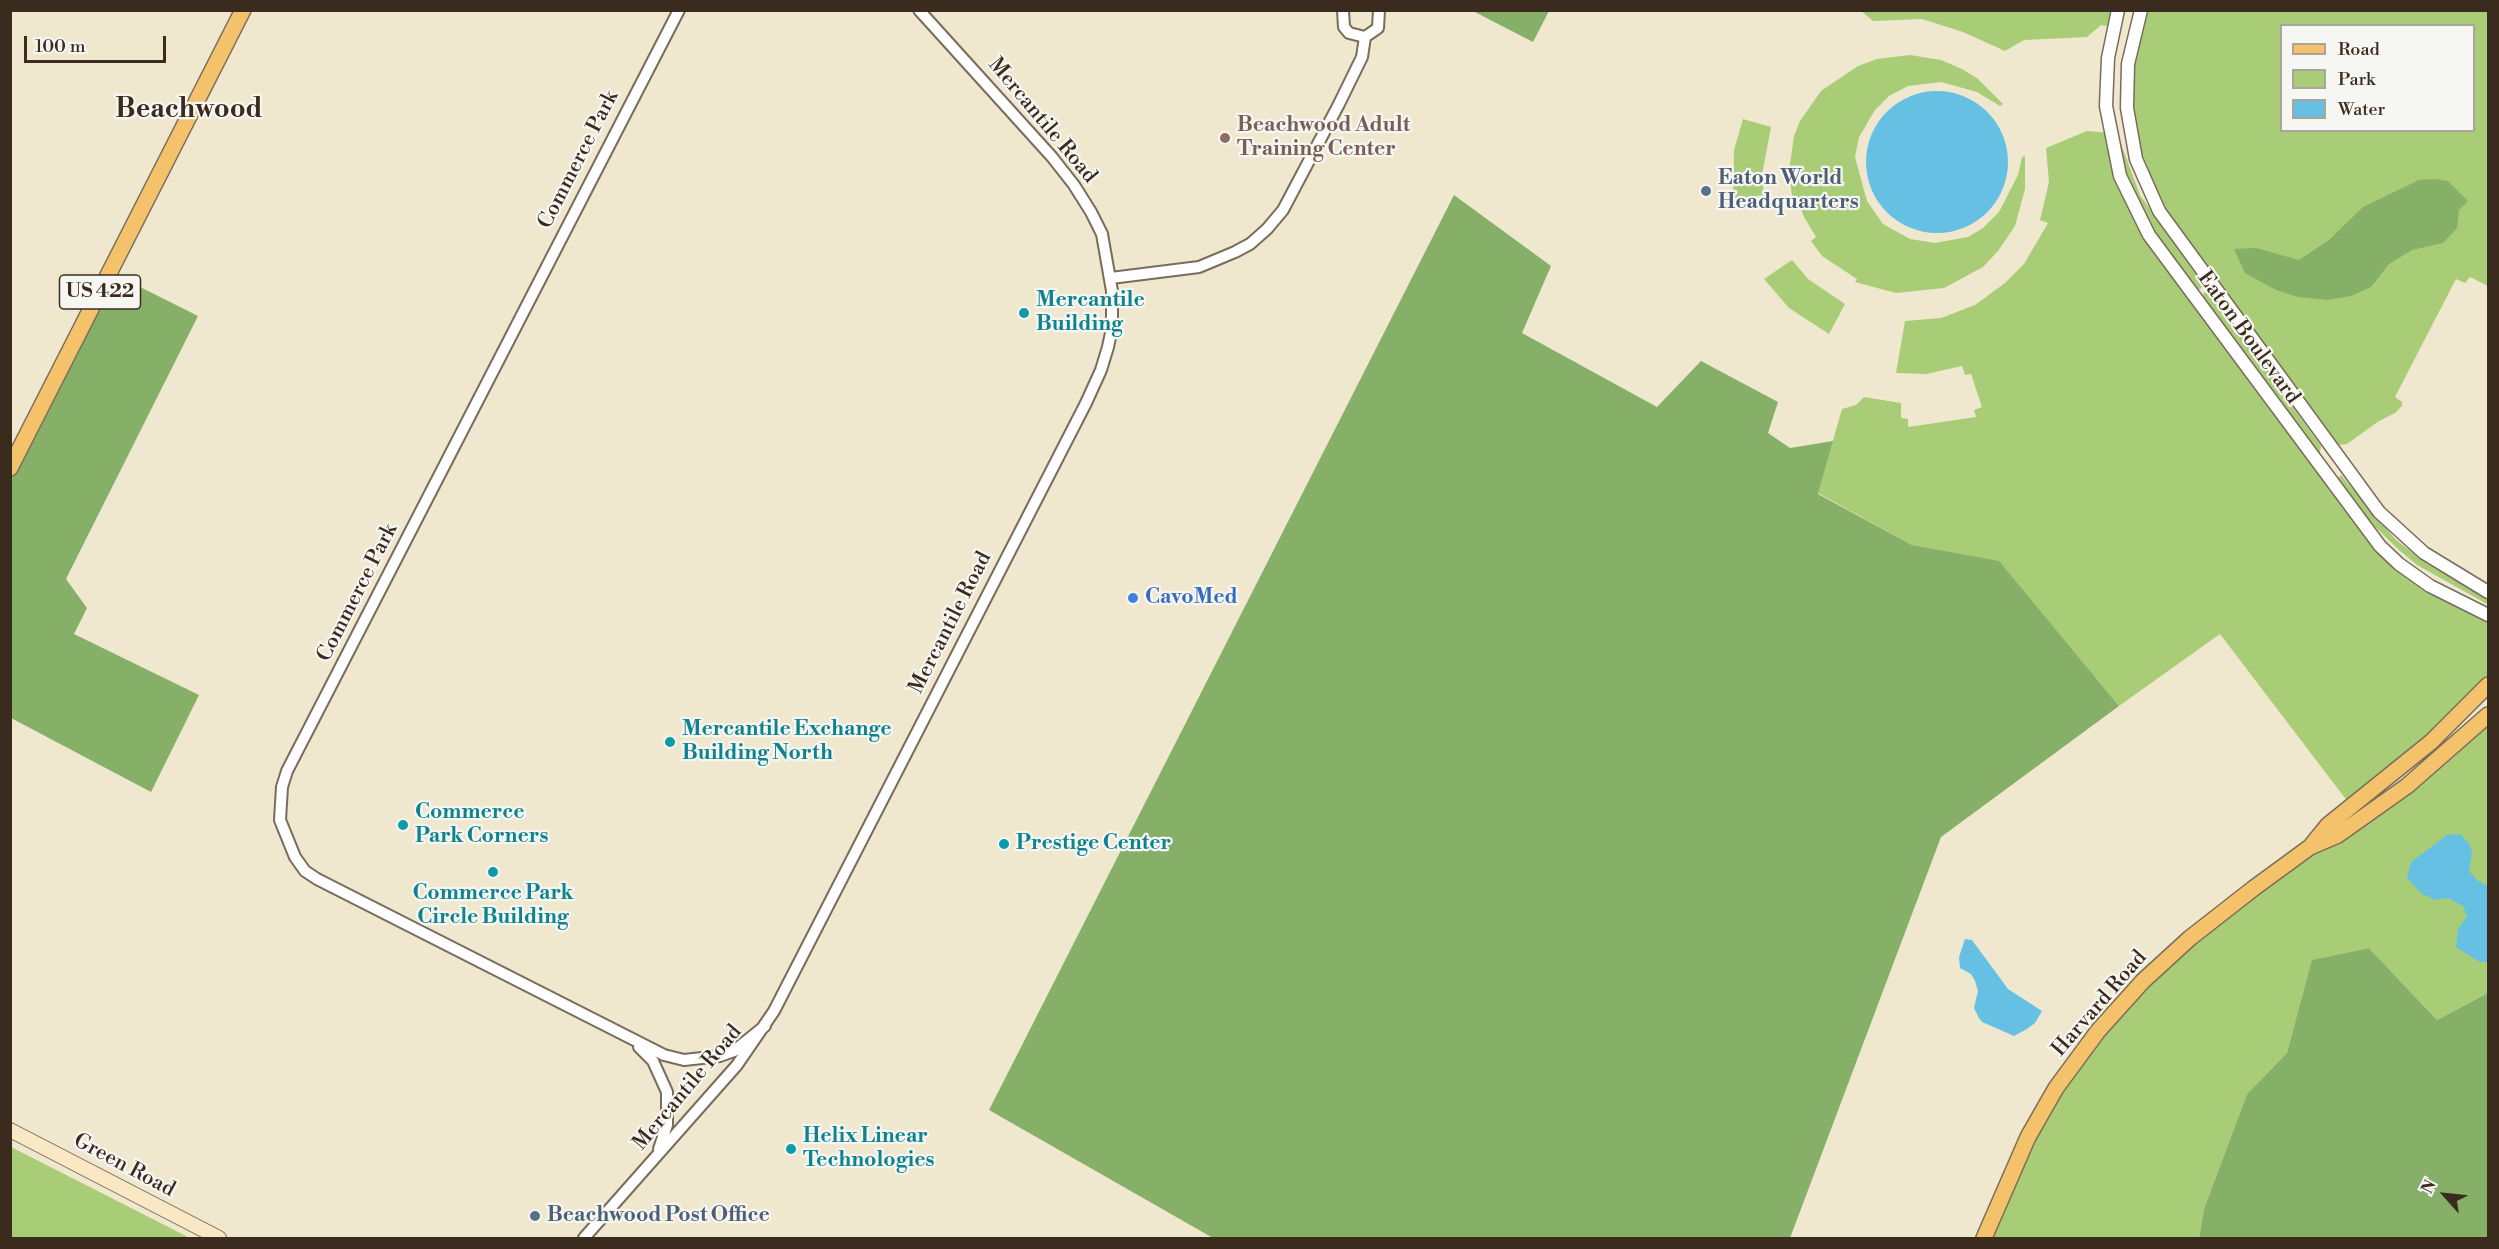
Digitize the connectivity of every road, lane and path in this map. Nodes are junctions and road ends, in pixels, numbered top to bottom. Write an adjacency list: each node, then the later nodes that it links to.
1 (243, 10): 10 (main road, US 422)
2 (679, 10): 17 (street, Commerce Park)
3 (919, 10): 9 (street, Mercantile Road)
4 (1342, 10): 8 (street)
5 (1379, 10): 8 (street)
6 (2118, 10): 12 (street, Eaton Boulevard)
7 (2140, 10): 11 (street, Eaton Boulevard)
8 (1365, 37): 9 (street)
9 (1111, 278): 16 (street, Mercantile Road)
10 (10, 468)
11 (2488, 592)
12 (2488, 615)
13 (2488, 685): 15 (main road, Harvard Road)
14 (2488, 715): 15 (main road, Harvard Road)
15 (2310, 847): 22 (main road, Harvard Road)
16 (765, 1026): 17 (street, Commerce Park); 19 (street, Mercantile Road)
17 (630, 1039): 19 (street, Commerce Park)
18 (10, 1130): 20 (main road, Green Road)
19 (653, 1160): 21 (street, Mercantile Road)
20 (219, 1239)
21 (584, 1239)
22 (1984, 1239)

